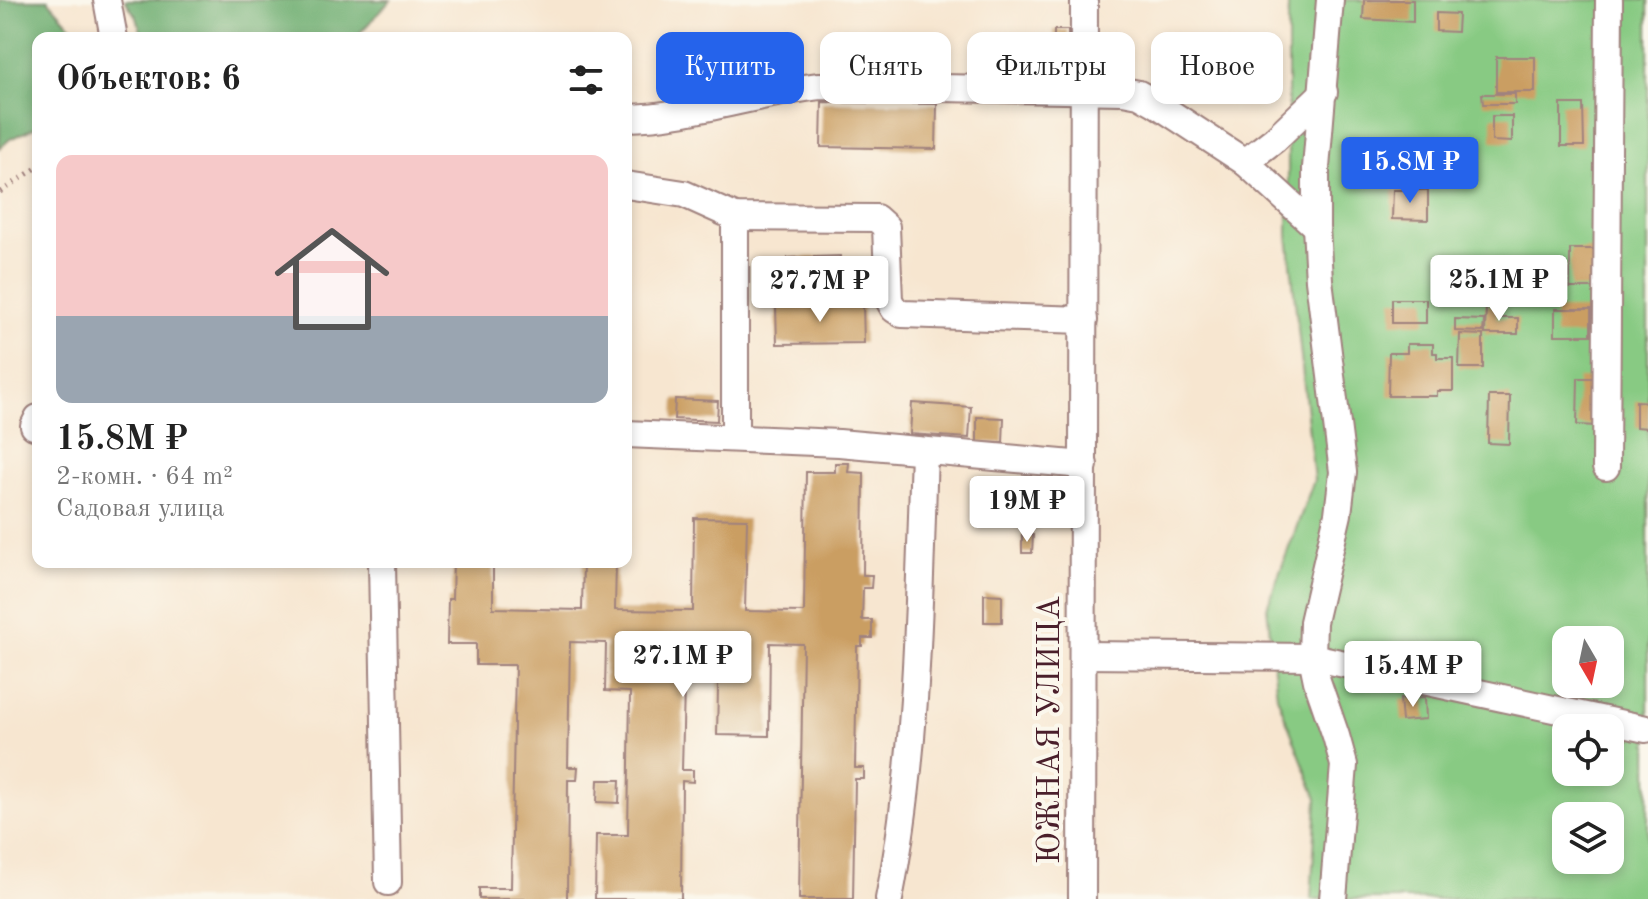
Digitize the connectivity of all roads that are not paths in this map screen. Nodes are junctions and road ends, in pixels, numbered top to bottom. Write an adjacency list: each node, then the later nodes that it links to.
1 (107, 0): 5 (street)
2 (1084, 0): 6 (street, ЮЖНАЯ УЛИЦА)
3 (1330, 0): 8 (street)
4 (1609, 0): 21 (street)
5 (113, 32)
6 (1084, 32)
7 (967, 89): 11 (street)
8 (1324, 92): 12 (street); 15 (street)
9 (1135, 93): 12 (street)
10 (1084, 104): 16 (street, ЮЖНАЯ УЛИЦА)
11 (632, 117)
12 (1245, 162): 15 (street)
13 (632, 186): 14 (street)
14 (735, 217): 16 (street); 18 (street)
15 (1316, 227): 24 (street)
16 (1084, 320): 20 (street, ЮЖНАЯ УЛИЦА)
17 (632, 434): 18 (street)
18 (735, 437): 19 (street)
19 (924, 452): 20 (street); 27 (street)
20 (1084, 465): 23 (street, ЮЖНАЯ УЛИЦА)
21 (1606, 467)
22 (382, 568): 26 (street)
23 (1083, 655): 24 (street); 28 (street, ЮЖНАЯ УЛИЦА)
24 (1312, 657): 25 (street); 29 (street)
25 (1646, 729)
26 (388, 882)
27 (889, 899)
28 (1082, 899)
29 (1333, 899)

